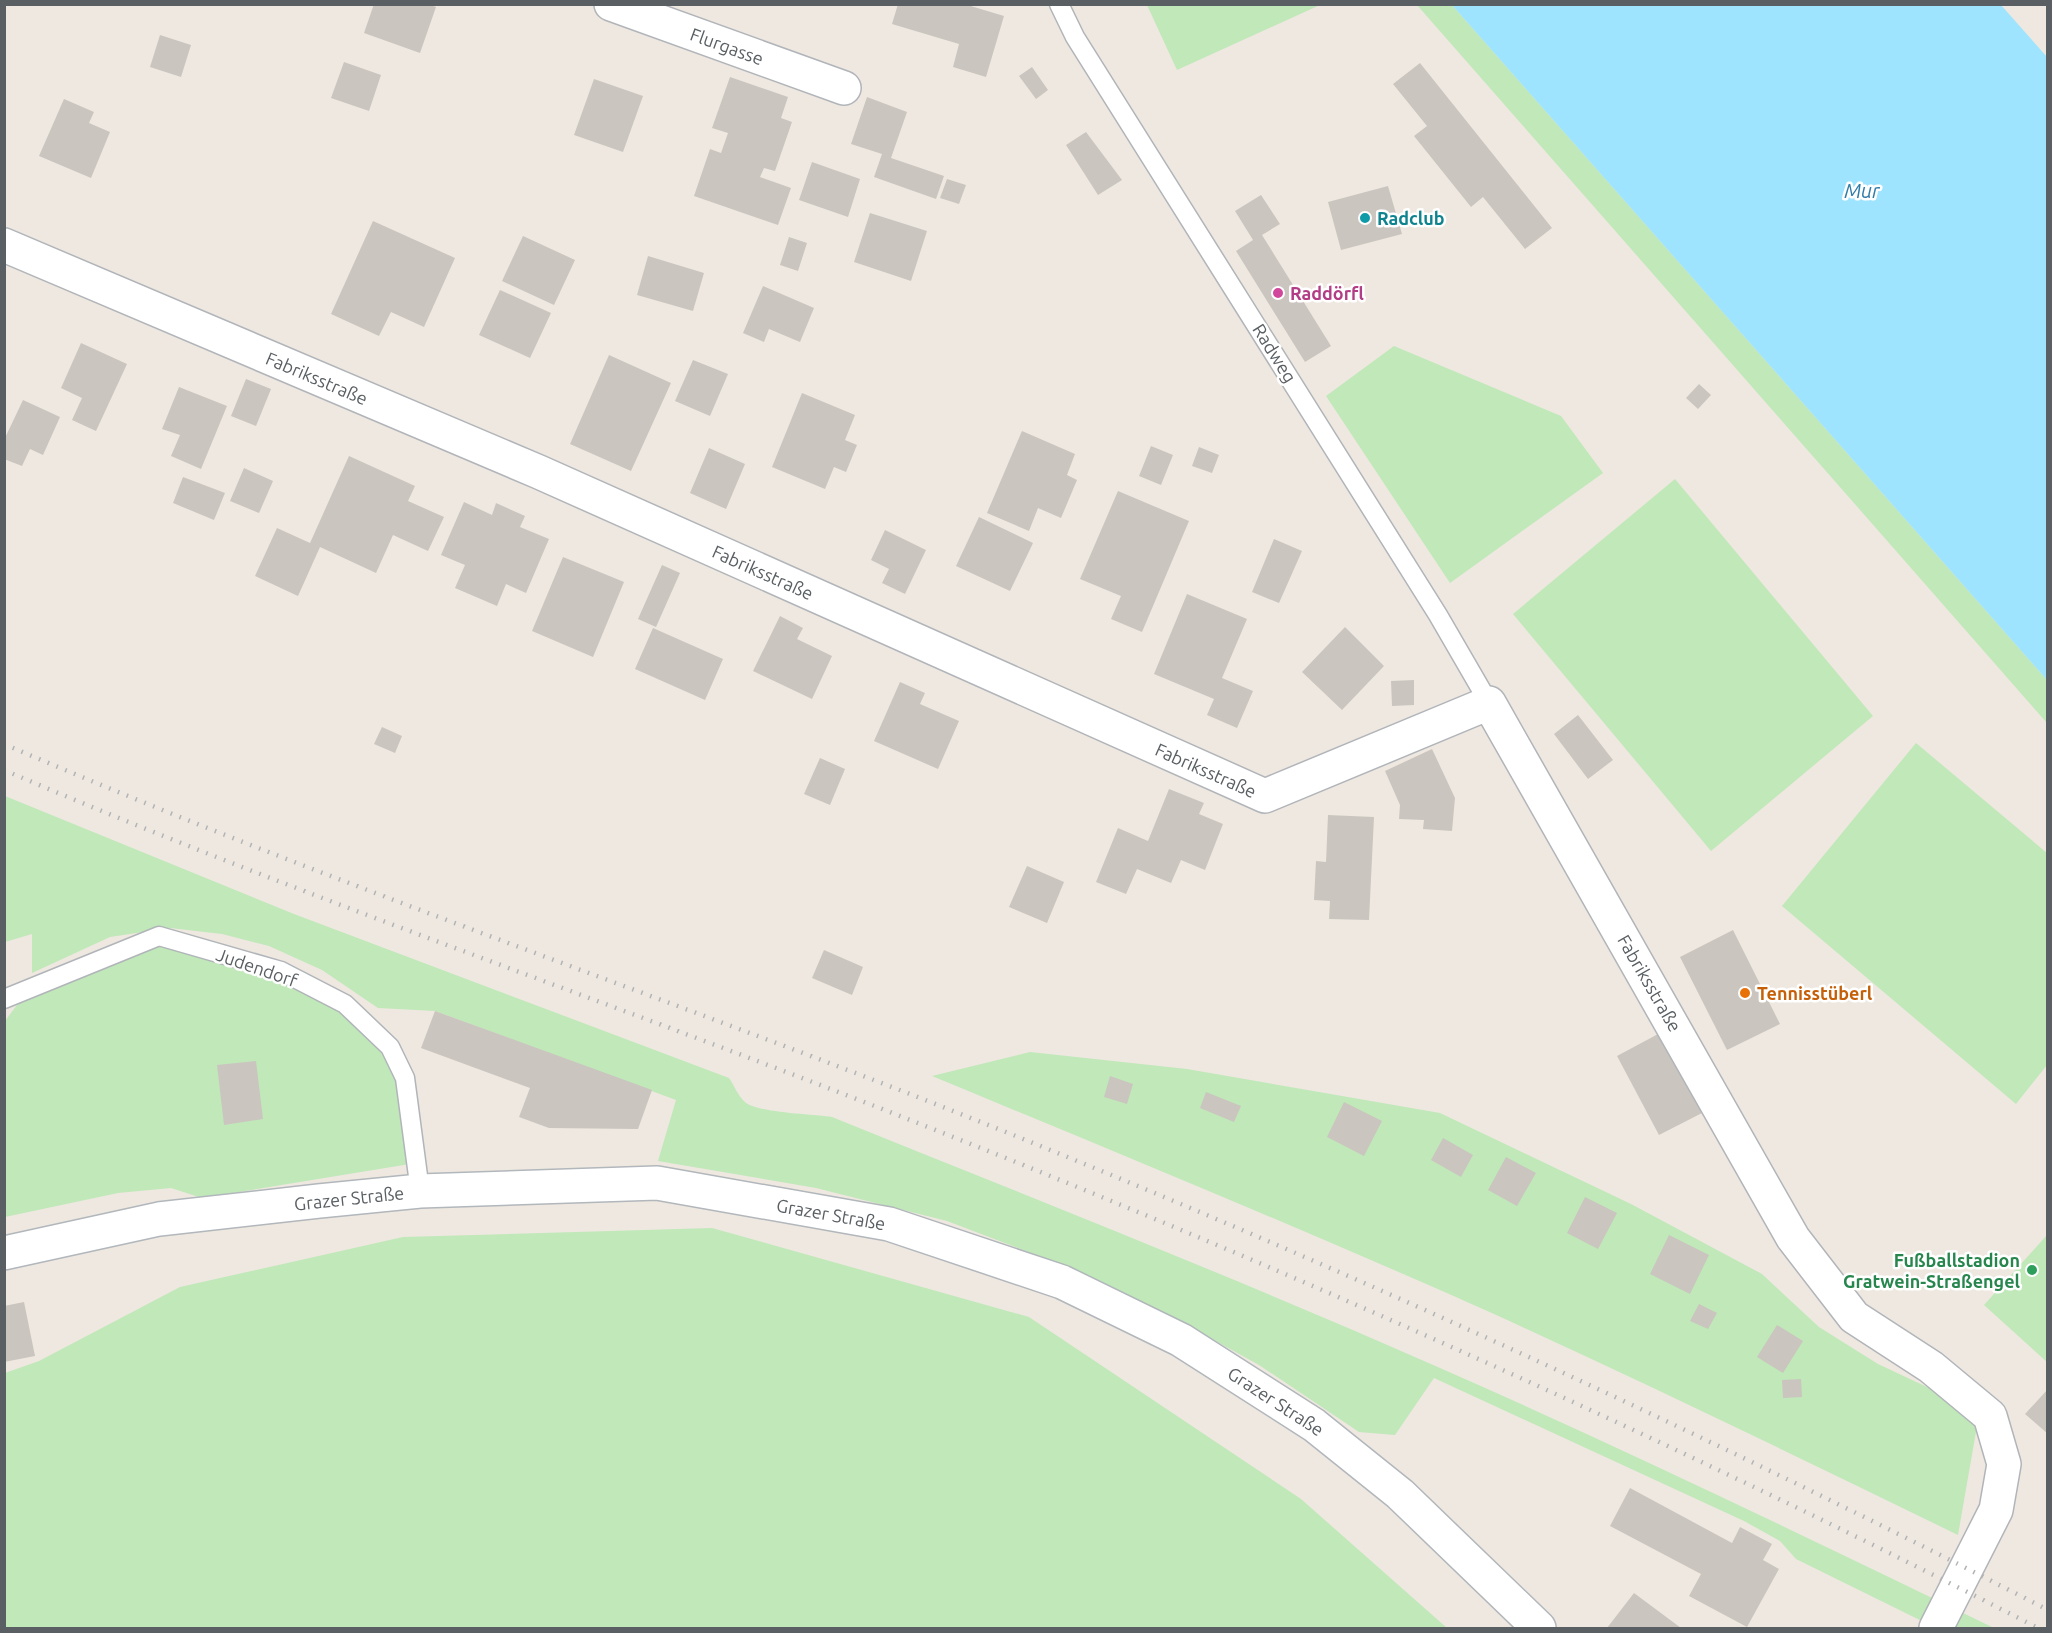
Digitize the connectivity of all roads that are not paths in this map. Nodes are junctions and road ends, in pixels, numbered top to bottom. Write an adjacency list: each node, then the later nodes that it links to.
1 (611, 4): 3 (street, Flurgasse)
2 (1059, 4): 5 (lane, Radweg)
3 (844, 87)
4 (4, 245): 5 (street, Fabriksstraße)
5 (1489, 703): 10 (street, Fabriksstraße)
6 (4, 999): 7 (lane, Judendorf)
7 (420, 1191): 8 (street, Grazer Straße); 9 (street, Grazer Straße)
8 (4, 1253)
9 (1539, 1629)
10 (1936, 1629)

